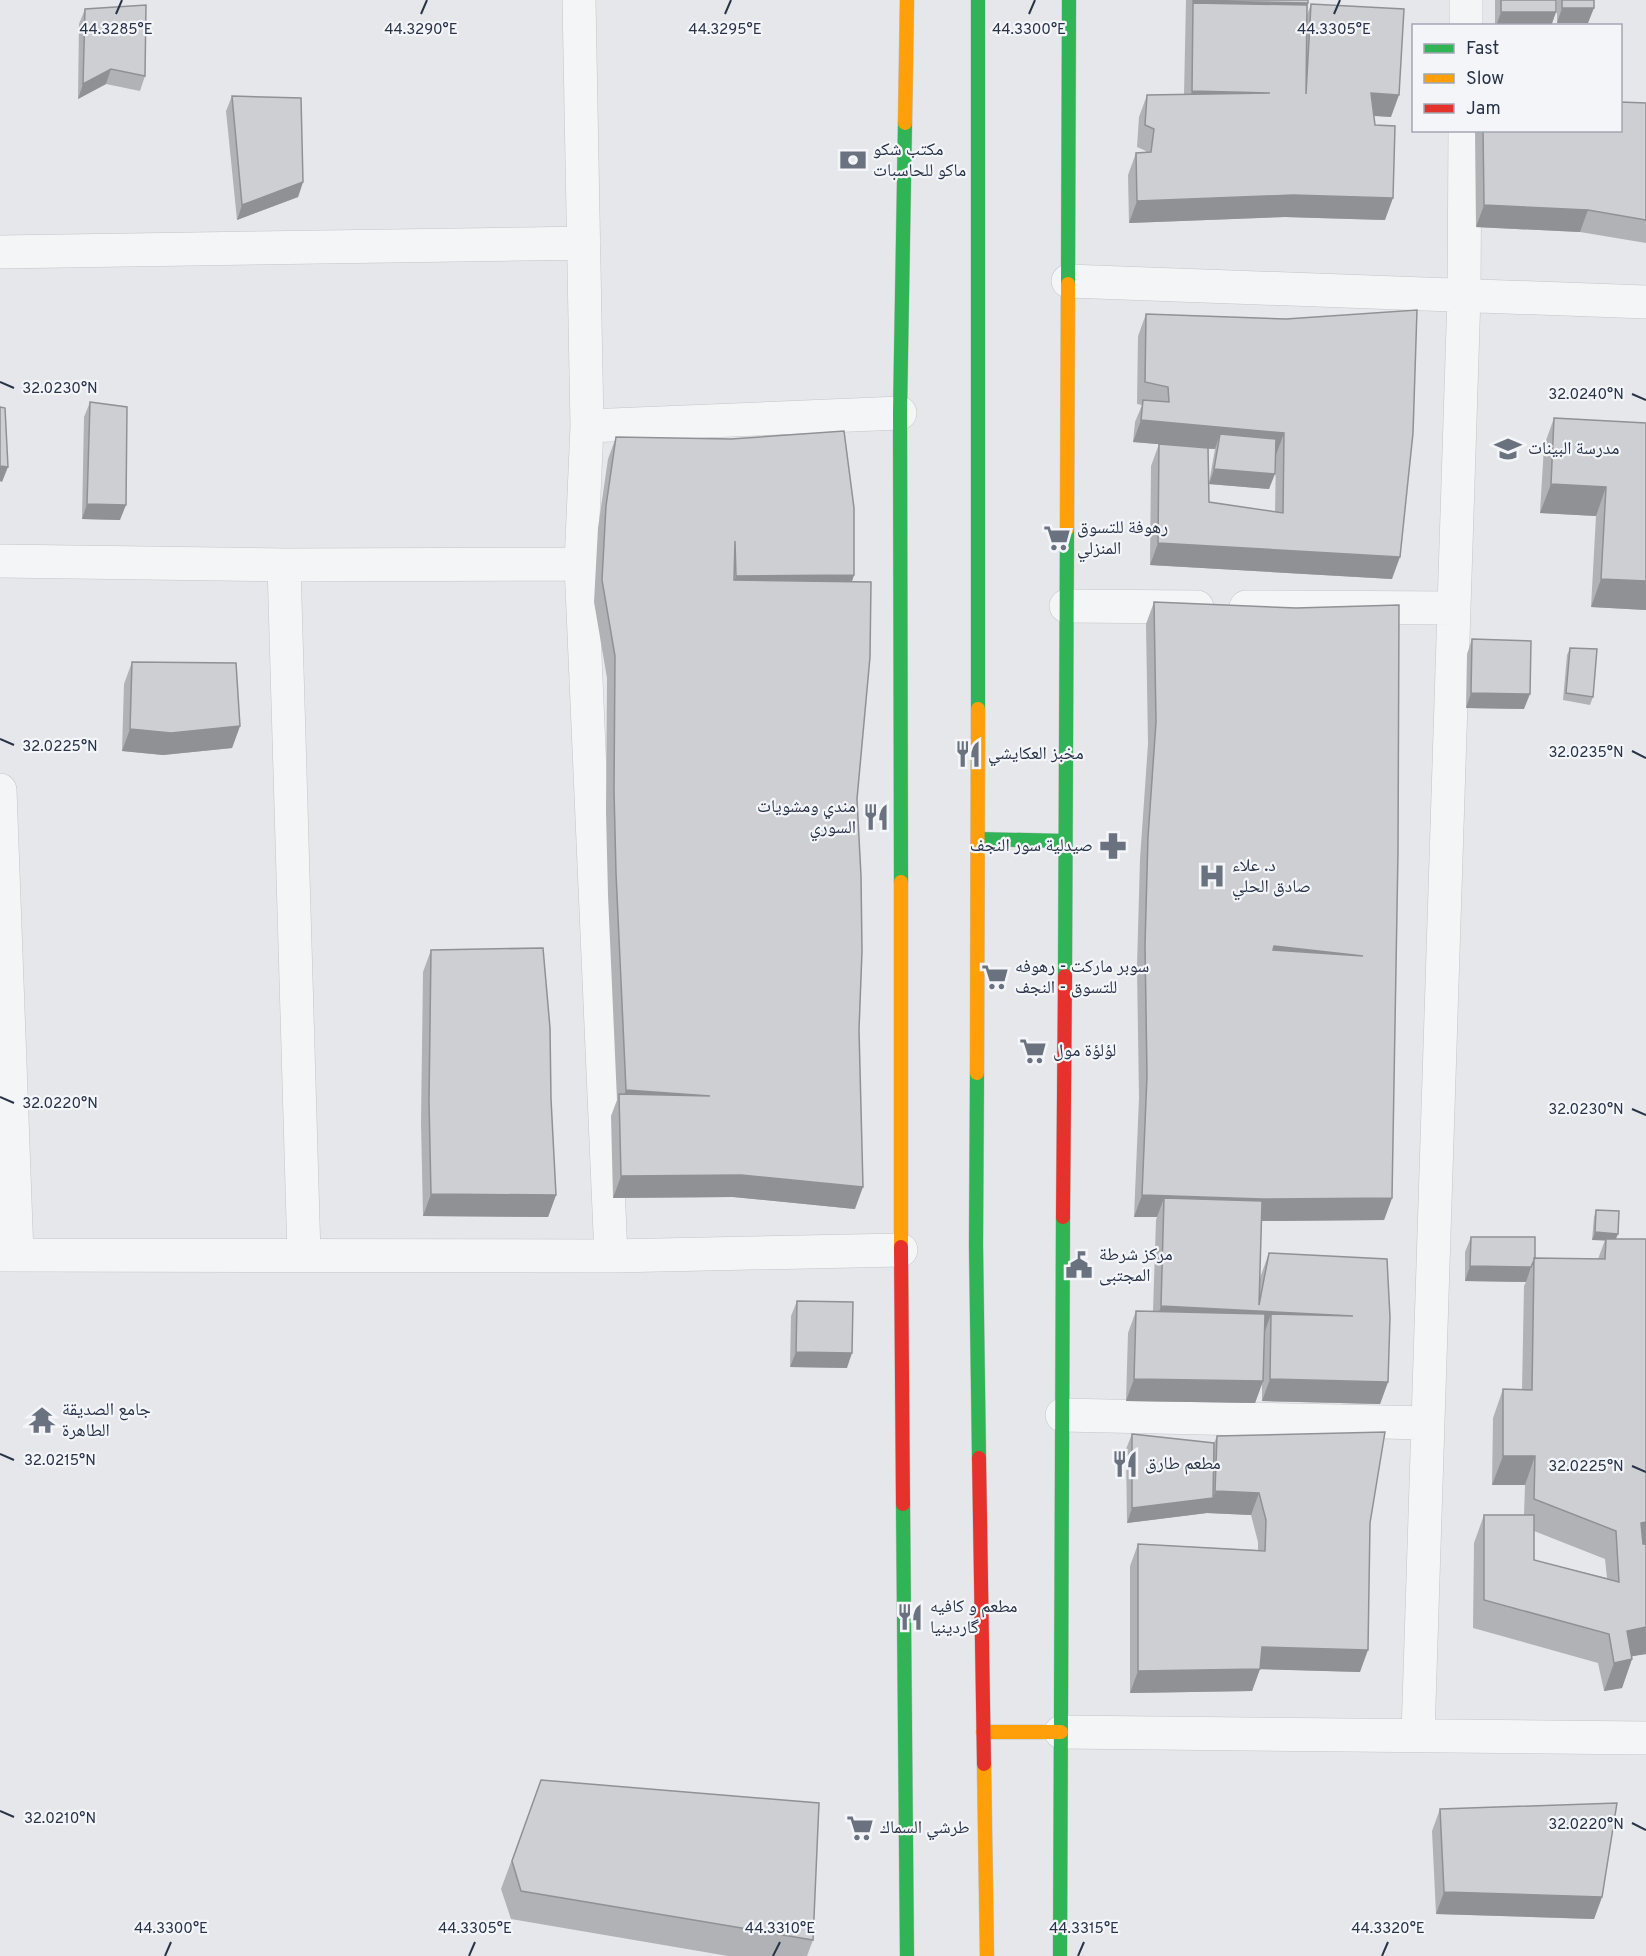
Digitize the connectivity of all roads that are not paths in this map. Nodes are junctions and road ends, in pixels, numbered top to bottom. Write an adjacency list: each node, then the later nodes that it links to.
1 (579, 0): 8 (street)
2 (907, 0): 13 (main road)
3 (978, 0): 21 (main road)
4 (1069, 0): 10 (main road)
5 (1466, 0): 6 (street)
6 (1466, 24)
7 (1465, 132): 11 (street)
8 (584, 243): 9 (street); 14 (street)
9 (0, 252)
10 (1068, 281): 11 (street); 18 (main road)
11 (1464, 295): 12 (street); 19 (street)
12 (1646, 302)
13 (900, 413): 14 (street); 23 (main road)
14 (587, 426): 16 (street)
15 (0, 561): 17 (street)
16 (581, 564): 17 (street); 26 (street)
17 (284, 565): 25 (street)
18 (1066, 606): 19 (street); 22 (main road)
19 (1454, 608): 28 (street)
20 (0, 790): 24 (street)
21 (978, 839): 22 (main road); 29 (main road)
22 (1065, 841): 27 (main road)
23 (901, 1250): 26 (street); 33 (main road)
24 (8, 1255): 25 (street)
25 (304, 1256): 26 (street)
26 (611, 1256)
27 (1062, 1415): 28 (street); 30 (main road)
28 (1428, 1423): 31 (street)
29 (983, 1732): 30 (main road); 34 (main road)
30 (1061, 1732): 31 (street); 35 (main road)
31 (1418, 1735): 32 (street)
32 (1646, 1738)
33 (907, 1956)
34 (987, 1956)
35 (1060, 1956)

